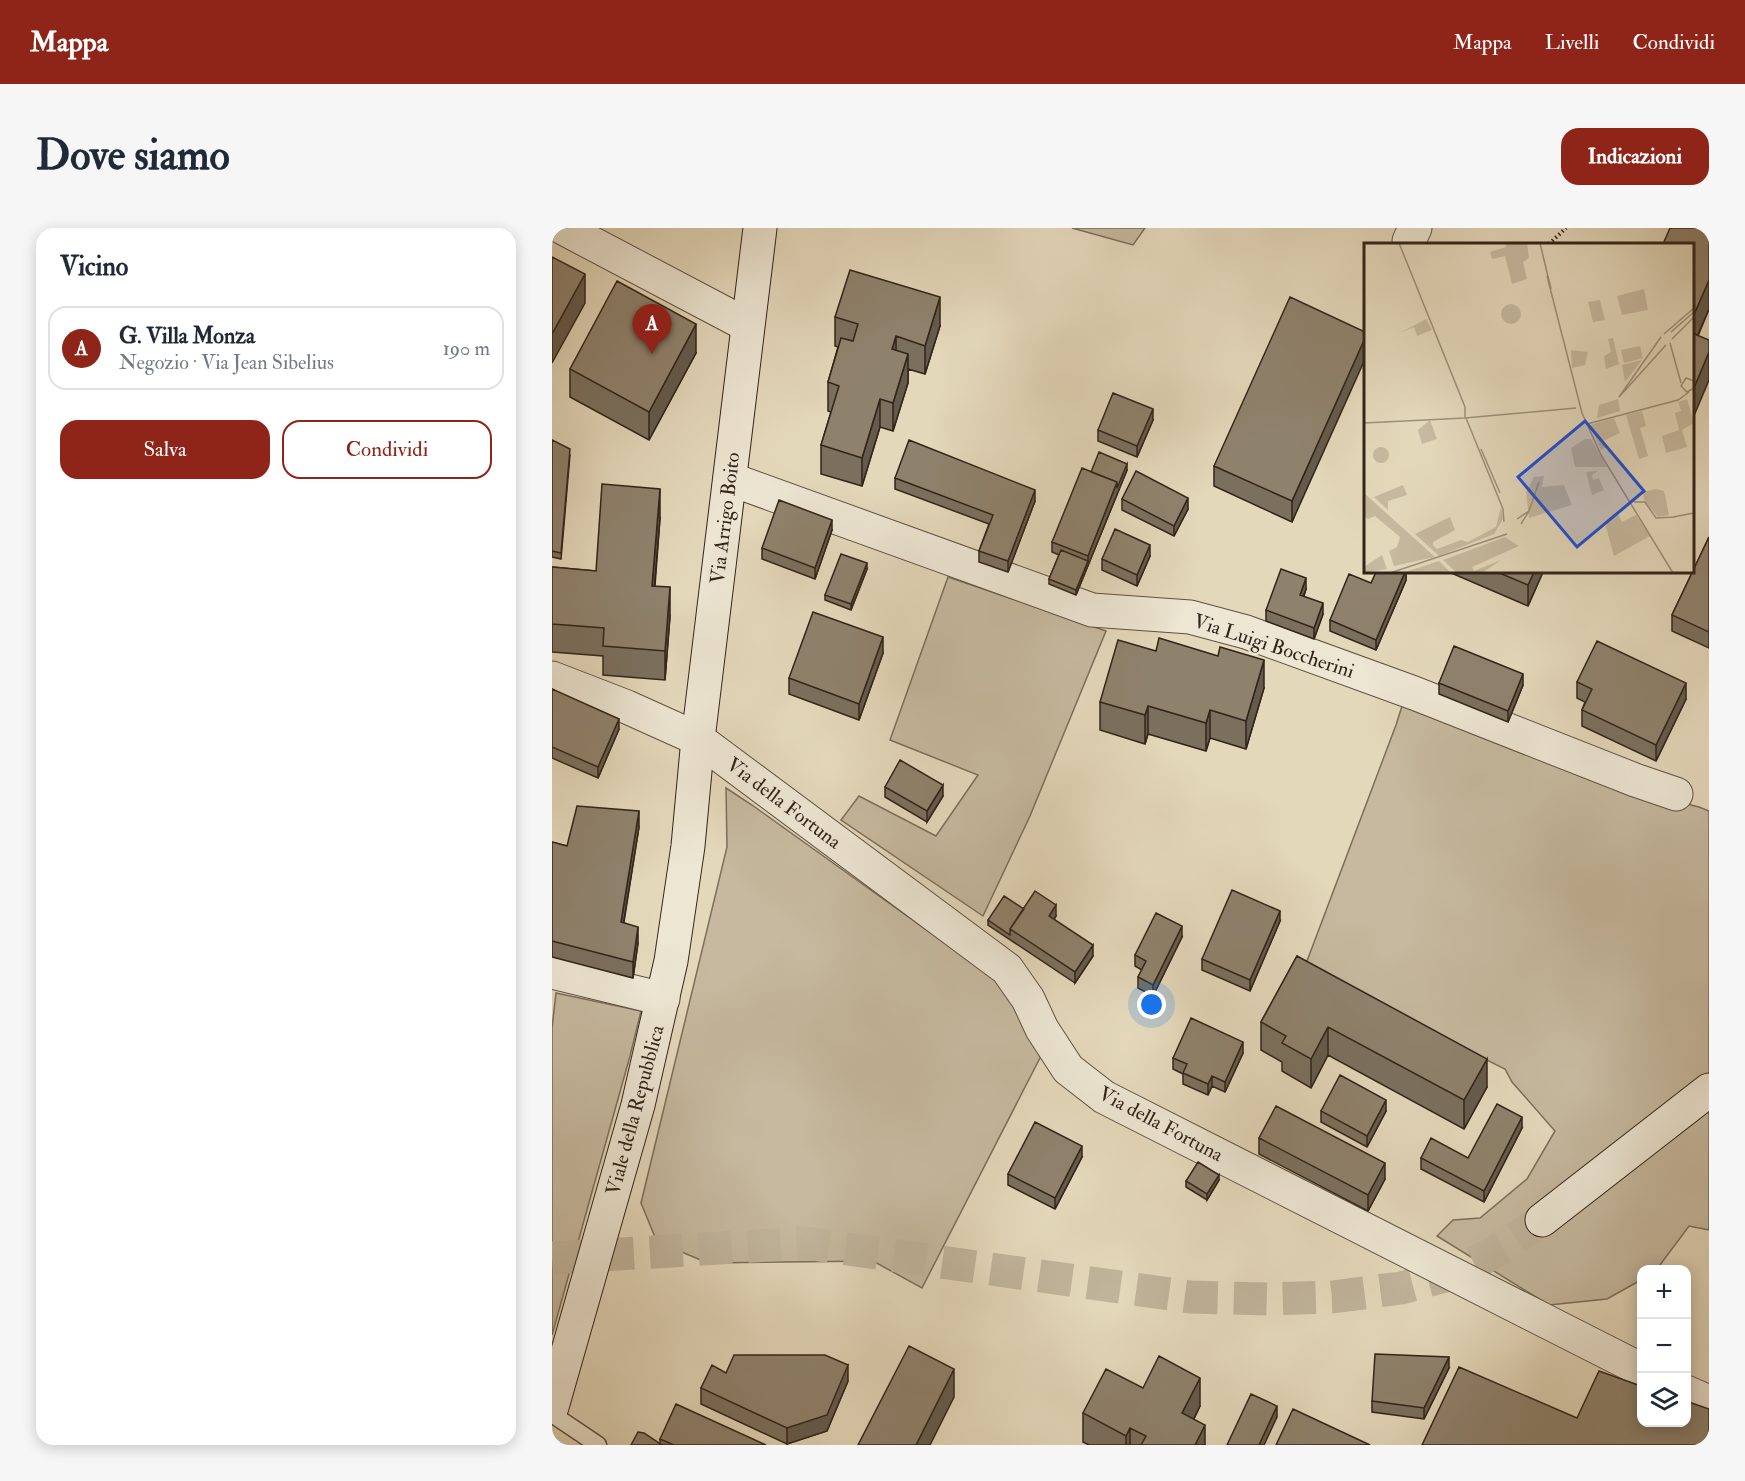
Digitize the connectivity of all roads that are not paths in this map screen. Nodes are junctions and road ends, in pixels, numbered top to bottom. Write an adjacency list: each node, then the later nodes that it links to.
1 (563, 228): 3 (street)
2 (755, 238): 3 (street, Via Arrigo Boito)
3 (747, 325): 4 (street, Via Arrigo Boito)
4 (730, 479): 6 (street, Via Arrigo Boito); 7 (street, Via Luigi Boccherini)
5 (552, 678): 6 (street, Via della Fortuna)
6 (698, 739): 8 (street, Via Arrigo Boito); 13 (street, Via della Fortuna)
7 (1676, 794)
8 (692, 808): 10 (street, Viale della Repubblica)
9 (552, 972): 10 (street)
10 (663, 999): 16 (street, Viale della Repubblica)
11 (1709, 1090): 12 (street)
12 (1542, 1221)
13 (1637, 1368)
14 (1691, 1394): 15 (street)
15 (1709, 1402)
16 (553, 1403): 17 (lane)
17 (598, 1445)

